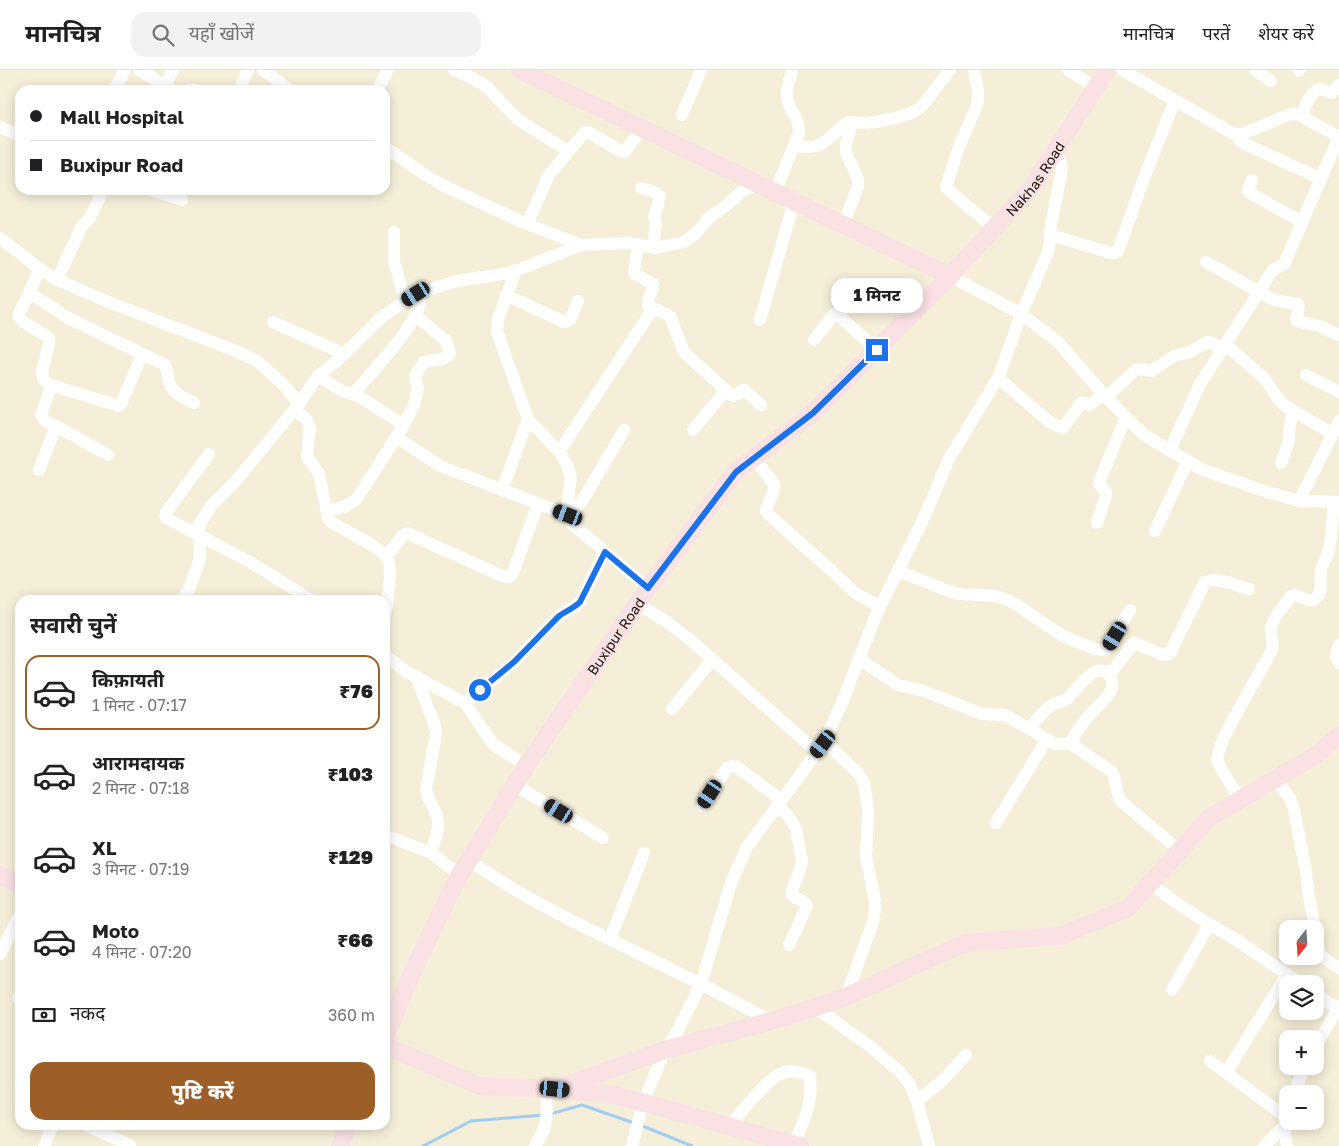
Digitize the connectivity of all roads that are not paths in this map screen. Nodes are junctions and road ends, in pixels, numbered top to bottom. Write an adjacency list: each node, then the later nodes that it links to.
1 (125, 70): 18 (street)
2 (139, 70): 19 (street)
3 (173, 70): 20 (street)
4 (248, 70): 21 (street)
5 (262, 70): 22 (street)
6 (388, 70): 23 (street)
7 (454, 70): 38 (street)
8 (520, 70): 31 (main road)
9 (701, 70): 27 (street)
10 (792, 70): 35 (street)
11 (950, 70): 29 (street)
12 (974, 70): 51 (street)
13 (1068, 70): 25 (street)
14 (1107, 70): 25 (main road, Nakhas Road)
15 (1122, 70): 26 (street)
16 (1255, 70): 17 (street)
17 (1271, 80)
18 (117, 85)
19 (163, 85)
20 (169, 85)
21 (241, 85)
22 (283, 85)
23 (380, 85)
24 (1339, 85): 28 (street)
25 (1095, 88): 37 (main road, Nakhas Road)
26 (1175, 100): 33 (street); 53 (street)
27 (682, 115)
28 (1301, 116): 33 (street); 34 (street)
29 (852, 123): 35 (street); 50 (street)
30 (0, 127): 32 (street)
31 (642, 129): 38 (street); 41 (main road)
32 (15, 134)
33 (1239, 134): 39 (street)
34 (1339, 137): 39 (street)
35 (794, 146): 43 (street)
36 (390, 150): 49 (street)
37 (1056, 150): 51 (main road, Nakhas Road); 53 (street)
38 (568, 151): 49 (street)
39 (1321, 179): 48 (street)
40 (1252, 180): 48 (street)
41 (757, 184): 43 (main road); 57 (street)
42 (641, 188): 57 (street)
43 (775, 192): 47 (main road)
44 (101, 195): 62 (street)
45 (166, 195): 46 (street)
46 (182, 200)
47 (794, 202): 50 (main road); 71 (street)
48 (1302, 222): 63 (street)
49 (527, 224): 56 (street)
50 (843, 225): 61 (main road)
51 (994, 228): 61 (main road, Nakhas Road)
52 (394, 232): 66 (street)
53 (1050, 235): 69 (street)
54 (0, 238): 59 (street)
55 (638, 244): 56 (street); 57 (street); 68 (street)
56 (580, 245): 60 (street)
57 (653, 248)
58 (1206, 262): 63 (street)
59 (40, 269): 62 (street); 64 (street)
60 (516, 270): 65 (street); 66 (street)
61 (950, 276): 69 (street); 76 (main road, Buxipur Road)
62 (58, 280): 89 (street)
63 (1259, 292): 73 (street); 75 (street)
64 (30, 294): 77 (street); 82 (street)
65 (506, 295): 67 (street); 92 (street)
66 (411, 297): 70 (street); 78 (street)
67 (578, 301)
68 (648, 306): 83 (street); 101 (street)
69 (1021, 314): 81 (street); 86 (street)
70 (415, 315): 85 (street); 94 (street)
71 (760, 320)
72 (273, 322): 78 (street)
73 (1339, 336)
74 (814, 340): 76 (street)
75 (1223, 347): 86 (street); 90 (street); 100 (street)
76 (877, 350): 104 (main road, Buxipur Road)
77 (142, 354): 82 (street); 87 (street)
78 (344, 354): 80 (street)
79 (1306, 375): 84 (street)
80 (318, 376): 85 (street); 89 (street)
81 (998, 378): 86 (street); 119 (street)
82 (51, 387): 95 (street)
83 (726, 390): 88 (street); 97 (street)
84 (1339, 392)
85 (353, 394): 94 (street)
86 (1104, 395): 91 (street)
87 (194, 403)
88 (762, 406)
89 (297, 407): 112 (street); 116 (street)
90 (1293, 411): 98 (street); 106 (street)
91 (1126, 417): 100 (street); 114 (street)
92 (528, 419): 101 (street); 108 (street)
93 (1339, 421): 98 (street)
94 (404, 425): 99 (street)
95 (56, 426): 102 (street); 107 (street)
96 (624, 430): 113 (street)
97 (692, 430)
98 (1332, 434): 109 (street)
99 (396, 437): 108 (street); 112 (street)
100 (1170, 450): 105 (street)
101 (559, 452): 113 (street)
102 (108, 454)
103 (209, 454): 116 (street)
104 (754, 458): 120 (main road, Buxipur Road); 126 (street)
105 (1188, 461): 109 (street); 115 (street)
106 (1281, 464)
107 (39, 470)
108 (502, 490): 111 (street)
109 (1299, 501): 110 (street)
110 (1336, 502): 146 (street)
111 (538, 504): 113 (street); 118 (street)
112 (327, 511): 118 (street)
113 (568, 515): 117 (street)
114 (1097, 523)
115 (1155, 531)
116 (199, 535): 122 (street); 123 (street)
117 (605, 552): 120 (street); 135 (street)
118 (386, 556): 124 (street)
119 (898, 571): 126 (street); 127 (street)
120 (648, 588): 125 (main road, Buxipur Road)
121 (1249, 590): 133 (street)
122 (185, 595)
123 (303, 595)
124 (388, 595)
125 (638, 604): 130 (street); 143 (main road, Buxipur Road)
126 (880, 607): 131 (street)
127 (1130, 610)
128 (1339, 645): 132 (street)
129 (390, 659): 134 (street)
130 (712, 660): 136 (street); 142 (street)
131 (858, 660): 137 (street); 140 (street)
132 (1339, 663)
133 (1109, 675): 137 (street); 141 (street)
134 (416, 676): 135 (street); 153 (street)
135 (465, 703): 143 (street)
136 (672, 709)
137 (1029, 729): 139 (street)
138 (1339, 736): 144 (main road)
139 (1047, 739): 141 (street); 149 (street)
140 (824, 741): 142 (street); 170 (street)
141 (1070, 744): 152 (street)
142 (817, 752): 147 (street)
143 (526, 766): 145 (main road, Buxipur Road)
144 (1274, 780): 146 (main road); 159 (street)
145 (515, 785): 151 (street); 155 (main road, Buxipur Road)
146 (1240, 800): 152 (main road)
147 (779, 802): 148 (street); 163 (street); 168 (street)
148 (702, 806)
149 (996, 823)
150 (390, 837): 153 (street)
151 (603, 838)
152 (1180, 851): 158 (main road)
153 (431, 853): 155 (street)
154 (644, 853): 162 (street)
155 (464, 868): 162 (street); 176 (main road, Buxipur Road)
156 (0, 875): 157 (main road)
157 (15, 882)
158 (1150, 883): 161 (street); 170 (main road)
159 (1313, 920)
160 (15, 924): 164 (street)
161 (1209, 925): 167 (street); 169 (street)
162 (610, 939): 168 (street)
163 (789, 945)
164 (0, 954)
165 (1324, 957): 166 (street)
166 (1339, 968)
167 (1287, 974): 181 (street)
168 (701, 984): 174 (street); 178 (street)
169 (1172, 990)
170 (846, 997): 172 (main road)
171 (1324, 999): 173 (street)
172 (815, 1007): 174 (main road); 183 (street)
173 (1338, 1008): 175 (street)
174 (771, 1021): 178 (main road)
175 (1324, 1032)
176 (390, 1033)
177 (390, 1046): 182 (main road)
178 (665, 1050): 182 (main road); 184 (street)
179 (966, 1055): 183 (street)
180 (1210, 1061): 181 (street)
181 (1226, 1073): 185 (street)
182 (551, 1089): 184 (main road); 196 (street)
183 (917, 1102): 198 (street)
184 (643, 1103): 186 (main road); 197 (street)
185 (1279, 1114)
186 (729, 1126): 193 (main road); 193 (street)
187 (1279, 1128): 199 (street)
188 (51, 1130): 194 (street)
189 (96, 1130): 192 (street)
190 (347, 1130): 195 (main road)
191 (1286, 1130): 200 (street)
192 (130, 1145)
193 (797, 1145)
194 (44, 1146)
195 (340, 1146)
196 (534, 1146)
197 (632, 1146)
198 (929, 1146)
199 (1264, 1146)
200 (1287, 1146)

